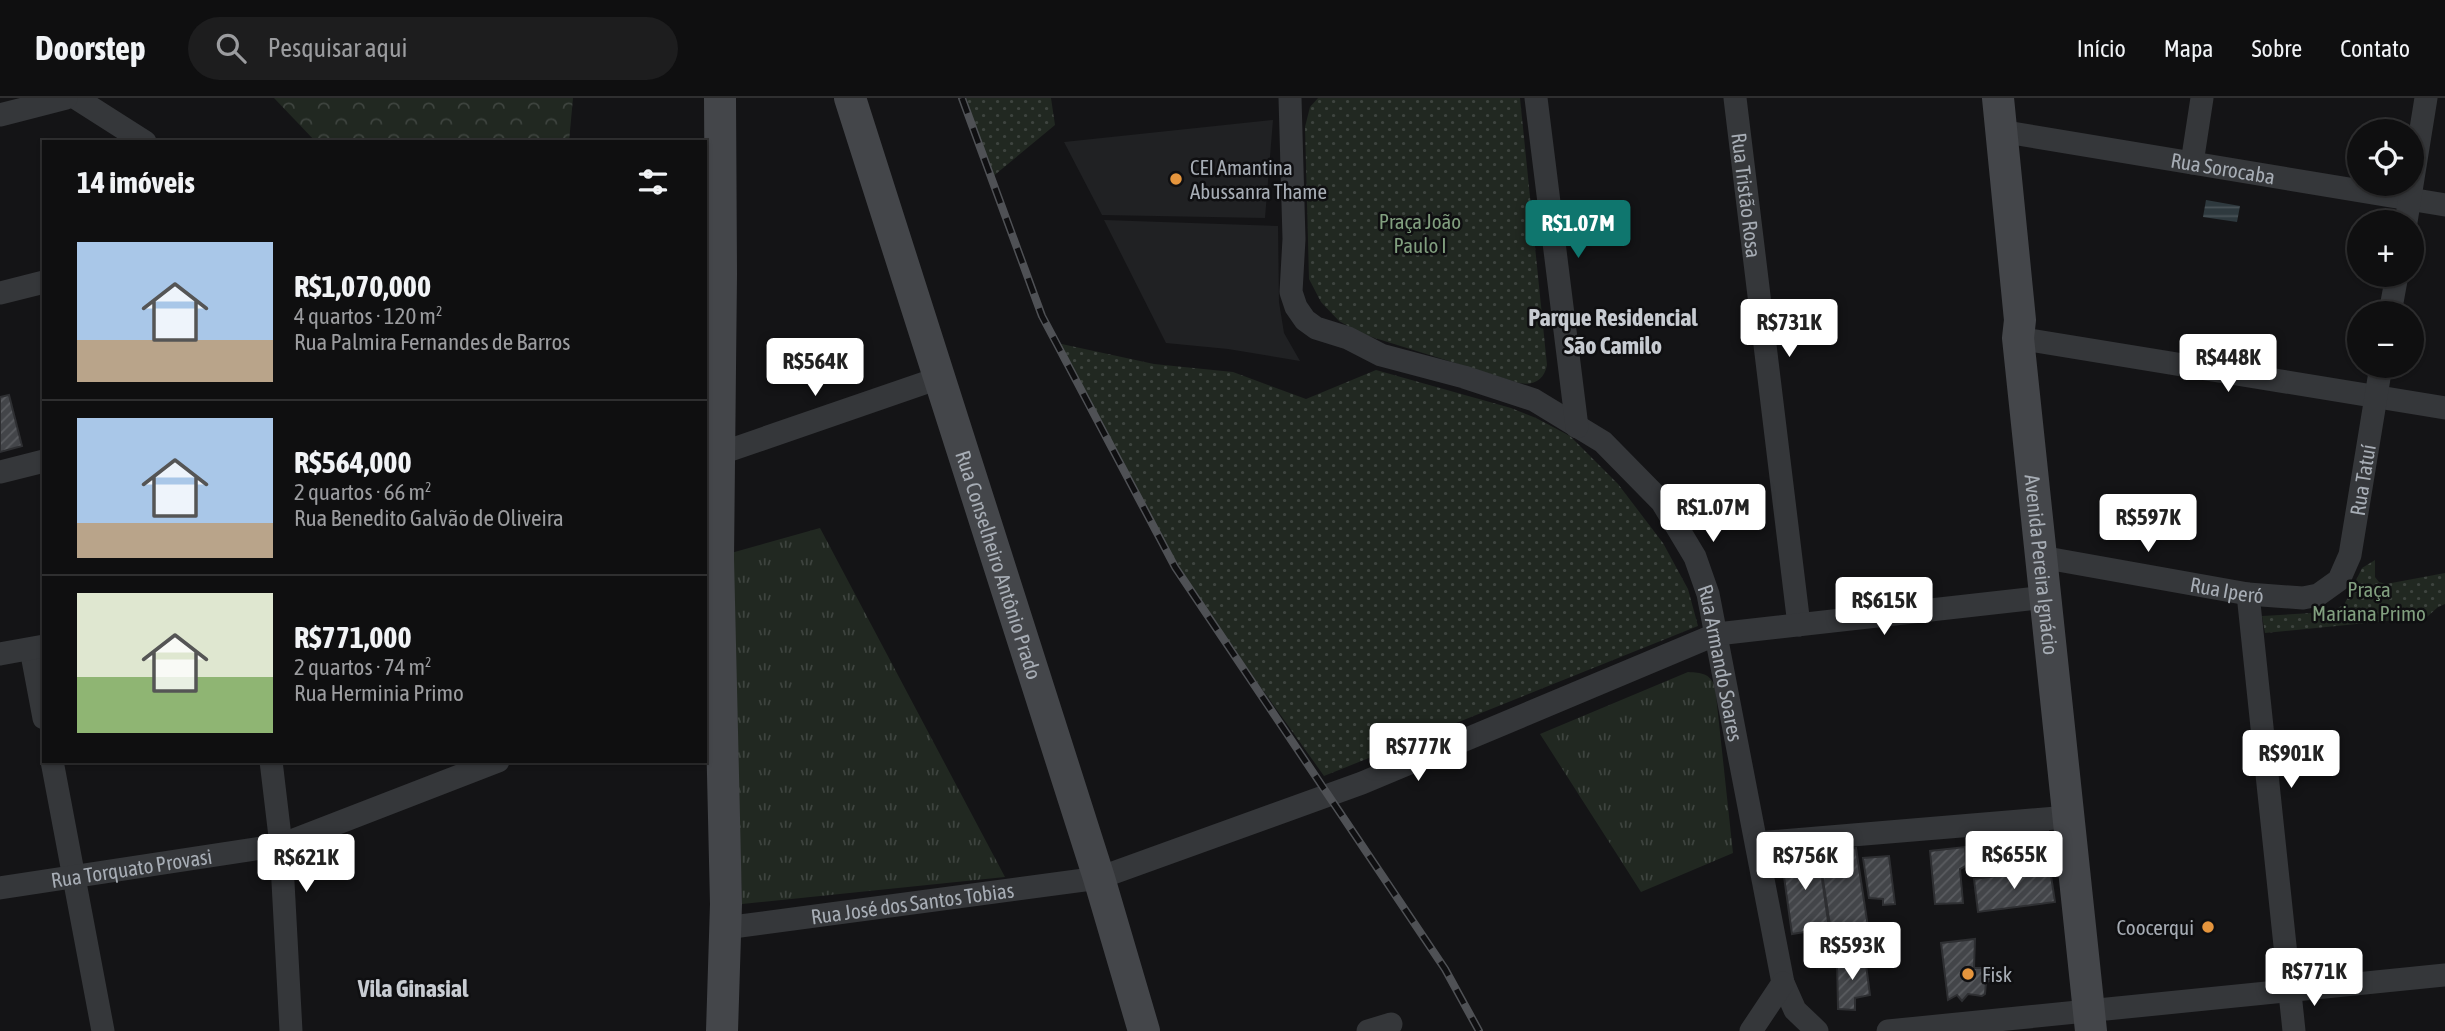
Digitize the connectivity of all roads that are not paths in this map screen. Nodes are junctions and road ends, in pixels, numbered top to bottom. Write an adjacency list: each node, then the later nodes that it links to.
1 (66, 98): 11 (street)
2 (76, 98): 13 (street)
3 (720, 98): 26 (main road)
4 (850, 98): 21 (main road, Rua Conselheiro Antônio Prado)
5 (1290, 98): 25 (street, Rua Armando Soares)
6 (1536, 98): 25 (street)
7 (1735, 98): 33 (street, Rua Tristão Rosa)
8 (1998, 98): 12 (main road, Avenida Pereira Ignácio)
9 (2202, 98): 14 (street)
10 (2427, 98): 15 (street)
11 (0, 115)
12 (2000, 131): 14 (street, Rua Sorocaba); 20 (main road, Avenida Pereira Ignácio)
13 (142, 140)
14 (2192, 163): 15 (street, Rua Sorocaba)
15 (2409, 199): 16 (street, Rua Sorocaba); 17 (street)
16 (2445, 205)
17 (2408, 210)
18 (42, 282): 19 (street)
19 (0, 293)
20 (2018, 338): 23 (street); 29 (main road, Avenida Pereira Ignácio)
21 (939, 378): 26 (street); 46 (main road, Rua Conselheiro Antônio Prado)
22 (2379, 378): 23 (street, Rua Tatuí)
23 (2376, 395): 24 (street); 30 (street, Rua Tatuí)
24 (2445, 408)
25 (1577, 427): 34 (street, Rua Armando Soares)
26 (712, 457): 37 (main road)
27 (42, 462): 28 (street)
28 (0, 472)
29 (2041, 557): 31 (street, Rua Iperó); 32 (main road, Avenida Pereira Ignácio)
30 (2329, 588): 31 (street, Rua Iperó)
31 (2248, 594): 51 (street)
32 (2046, 597): 33 (street, Rua José dos Santos Tobias); 42 (main road, Avenida Pereira Ignácio)
33 (1799, 625): 34 (street, Rua José dos Santos Tobias)
34 (1717, 634): 43 (street, Rua Armando Soares); 46 (street, Rua José dos Santos Tobias)
35 (37, 648): 36 (street); 38 (street)
36 (0, 654)
37 (712, 678): 48 (main road)
38 (42, 698)
39 (52, 763): 45 (street)
40 (271, 763): 44 (street)
41 (493, 763): 44 (street, Rua Torquato Provasi)
42 (2068, 817): 43 (street); 52 (main road, Avenida Pereira Ignácio)
43 (1757, 843): 50 (street, Rua Armando Soares)
44 (281, 845): 45 (street, Rua Torquato Provasi); 57 (street)
45 (74, 878): 47 (street, Rua Torquato Provasi); 56 (street)
46 (1099, 878): 48 (street, Rua José dos Santos Tobias); 55 (main road, Rua Conselheiro Antônio Prado)
47 (0, 888)
48 (725, 928): 58 (main road)
49 (2445, 975): 51 (street)
50 (1783, 983): 54 (street, Rua Armando Soares); 60 (street)
51 (2290, 990): 52 (street); 62 (street)
52 (2090, 1021): 61 (street)
53 (1391, 1024): 59 (street)
54 (1809, 1024)
55 (1140, 1030)
56 (103, 1031)
57 (291, 1031)
58 (722, 1031)
59 (1368, 1031)
60 (1751, 1031)
61 (1888, 1031)
62 (2294, 1031)

